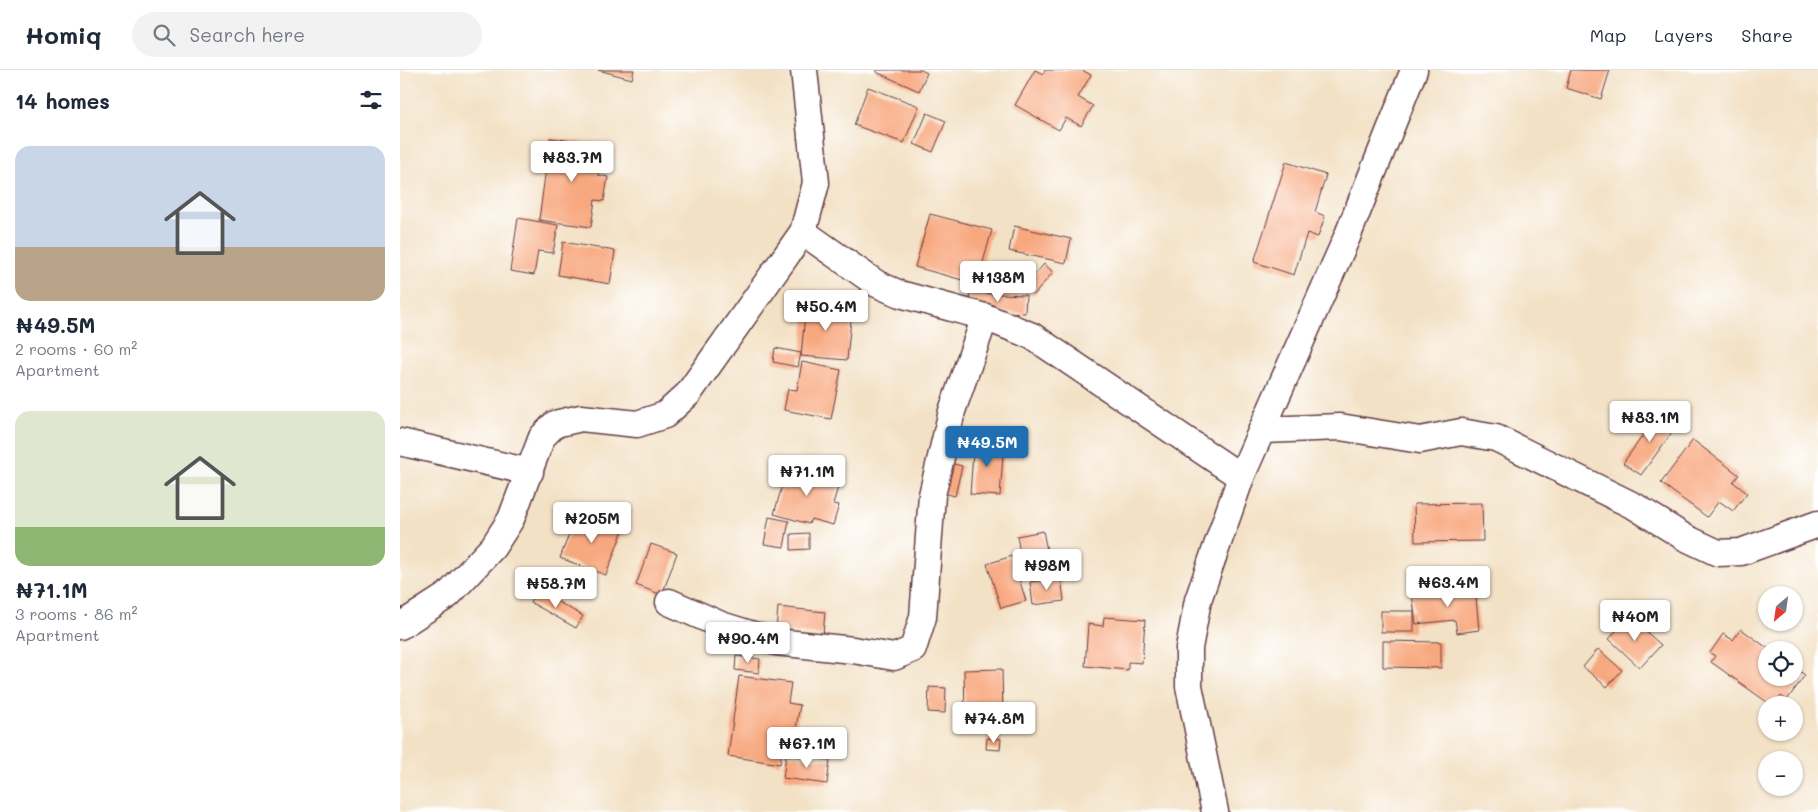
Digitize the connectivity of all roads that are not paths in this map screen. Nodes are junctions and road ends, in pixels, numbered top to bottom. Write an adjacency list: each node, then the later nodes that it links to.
1 (804, 70): 3 (street)
2 (1414, 70): 5 (street)
3 (803, 232): 4 (street); 7 (street)
4 (985, 316): 8 (street); 10 (street)
5 (1262, 430): 8 (street); 9 (street)
6 (400, 442): 7 (street)
7 (530, 472): 11 (street)
8 (1241, 477): 12 (street)
9 (1818, 524)
10 (670, 602)
11 (400, 626)
12 (1215, 812)

